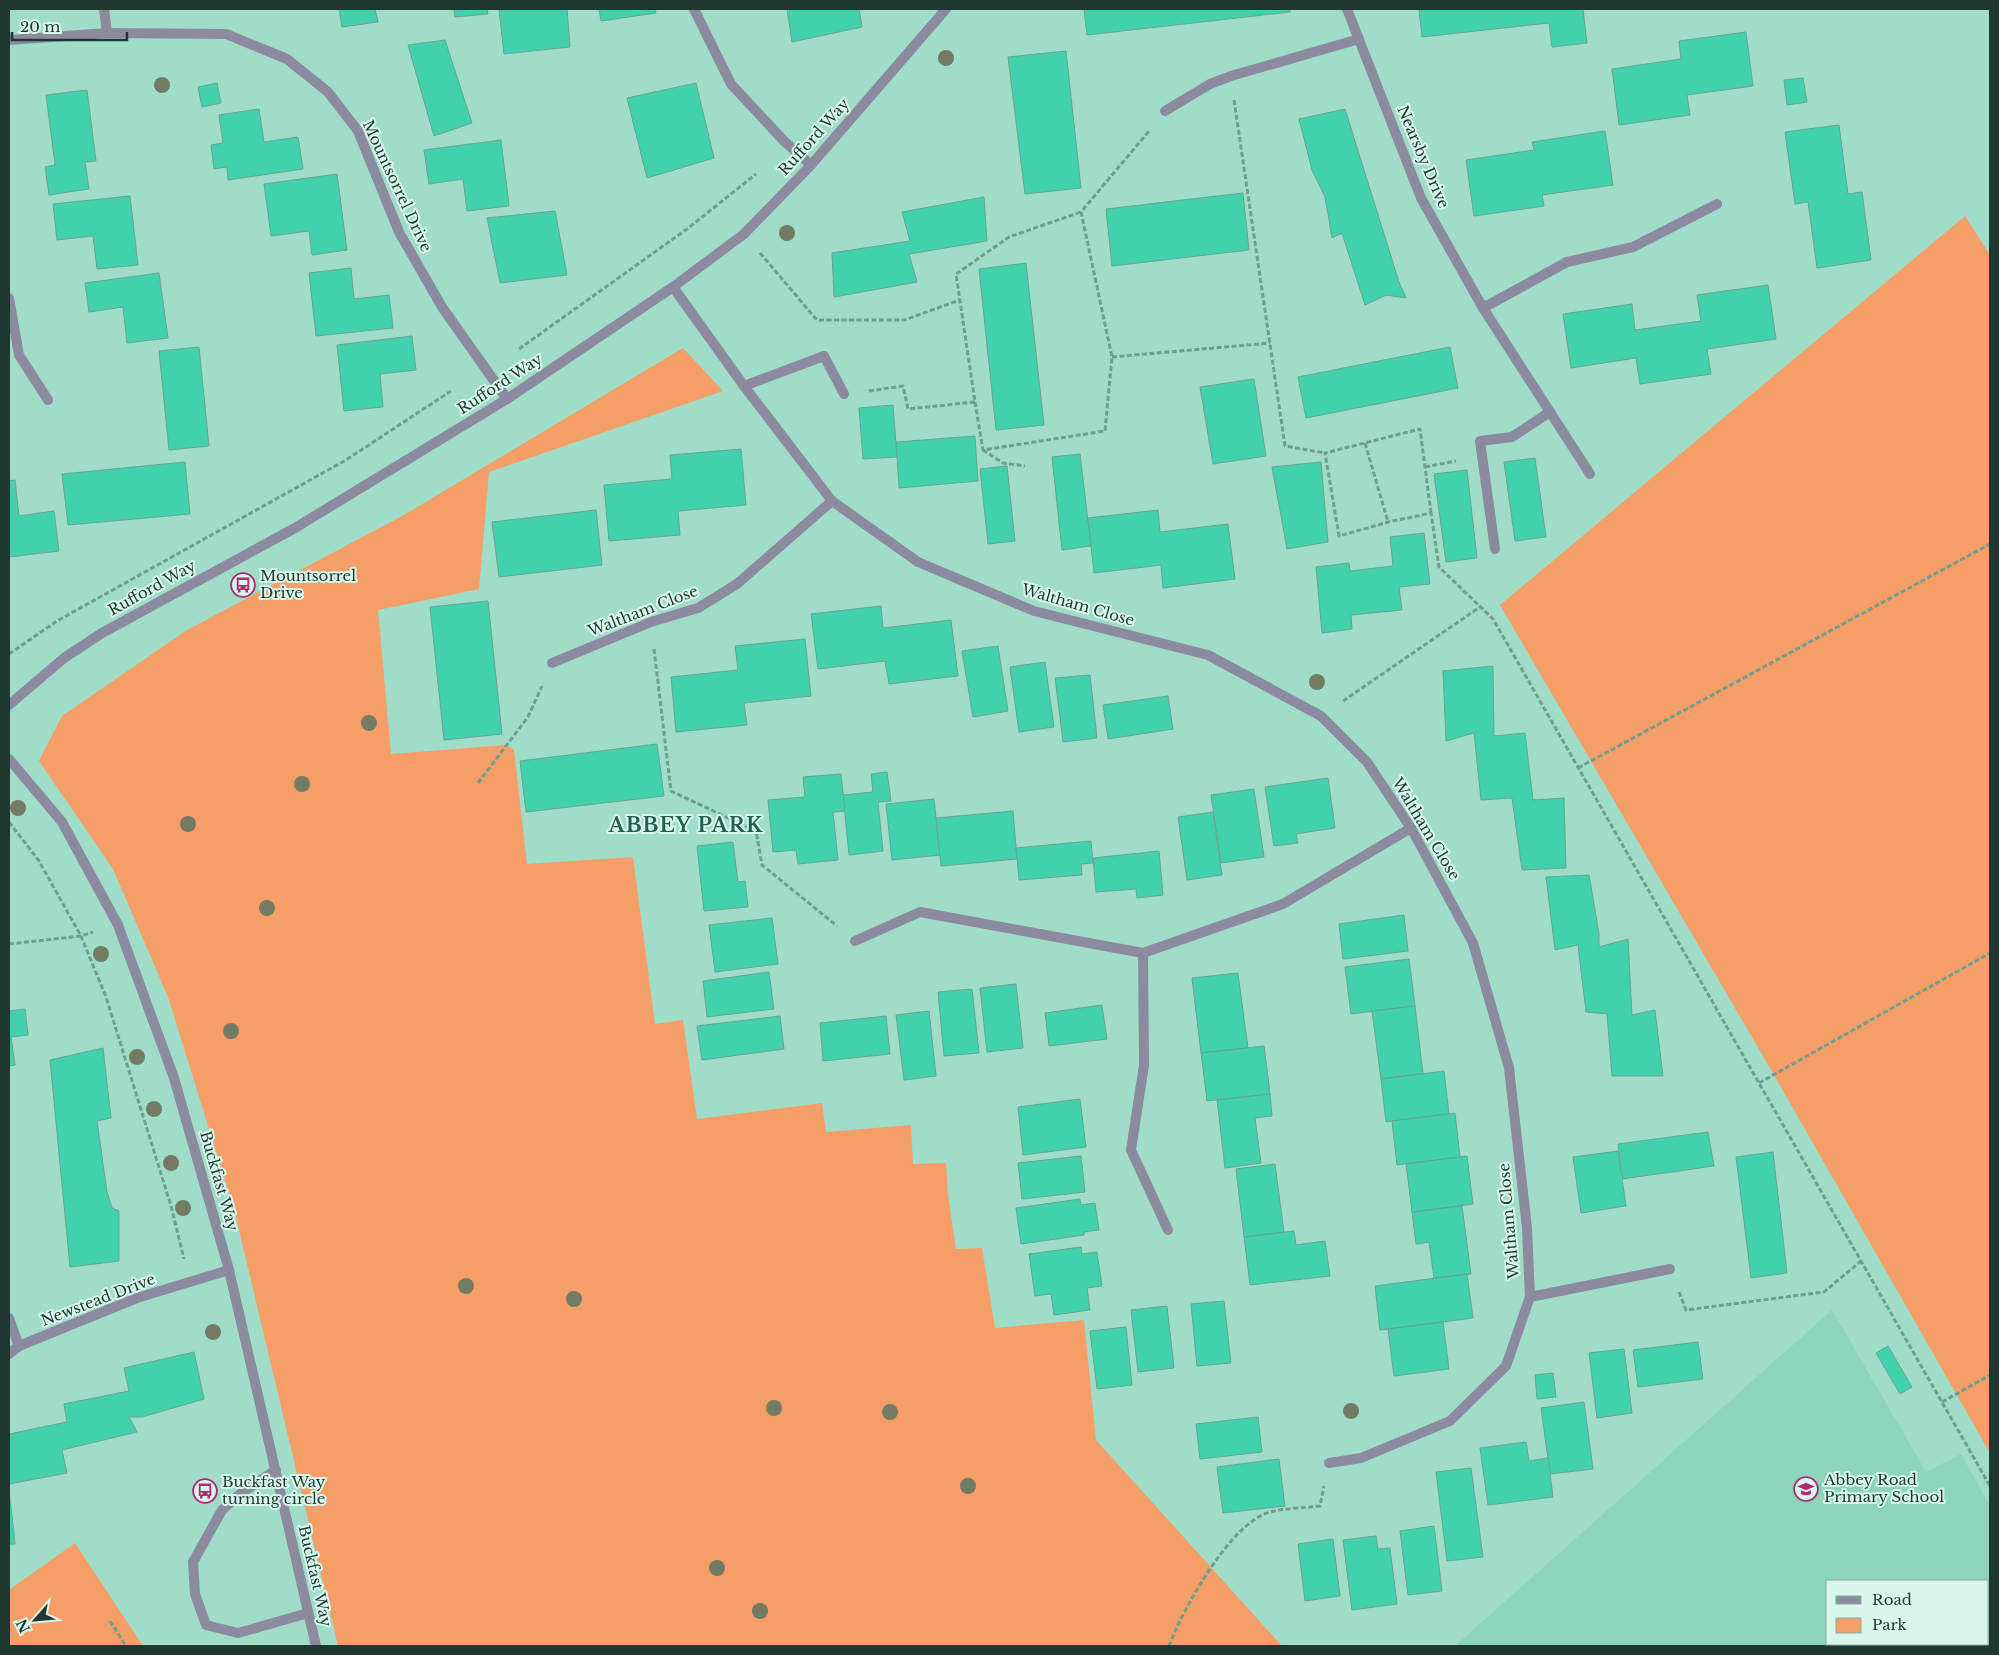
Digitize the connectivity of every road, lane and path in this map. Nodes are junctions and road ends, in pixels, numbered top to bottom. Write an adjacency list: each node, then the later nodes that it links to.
1 (104, 9): 5 (street)
2 (694, 9): 10 (street)
3 (946, 9): 10 (street, Rufford Way)
4 (1347, 9): 6 (street, Nearsby Drive)
5 (107, 33): 7 (street, Mountsorrel Drive); 25 (street, Mountsorrel Drive)
6 (1359, 39): 8 (street); 18 (street, Nearsby Drive)
7 (9, 40)
8 (1231, 76): 9 (street); 19 (path)
9 (1165, 111): 13 (path)
10 (811, 165): 14 (street, Rufford Way)
11 (756, 174): 20 (path)
12 (1717, 204): 18 (street)
13 (1081, 212): 17 (path); 21 (path)
14 (744, 234): 15 (street, Rufford Way); 17 (path)
15 (673, 287): 22 (street, Waltham Close); 25 (street, Rufford Way)
16 (9, 298): 26 (street)
17 (960, 300): 27 (path)
18 (1483, 308): 28 (street, Nearsby Drive)
19 (1270, 343): 21 (path); 31 (path)
20 (519, 349)
21 (1112, 357): 30 (path)
22 (744, 386): 24 (street); 36 (street, Waltham Close)
23 (451, 391): 43 (path)
24 (844, 394): 27 (path)
25 (507, 399): 45 (street, Rufford Way)
26 (48, 400)
27 (975, 402): 30 (path)
28 (1550, 412): 32 (street); 35 (street, Nearsby Drive)
29 (1365, 443): 31 (path); 34 (path); 38 (path)
30 (983, 450): 33 (path)
31 (1325, 453): 38 (path)
32 (1482, 456): 34 (path); 40 (street)
33 (1025, 466)
34 (1425, 467): 37 (path)
35 (1590, 474)
36 (832, 501): 42 (street, Waltham Close); 46 (street, Waltham Close)
37 (1431, 513): 38 (path); 41 (path)
38 (1388, 522)
39 (1990, 544): 48 (path)
40 (1495, 549)
41 (1480, 607): 46 (path); 48 (path)
42 (651, 622): 44 (street, Waltham Close); 54 (path)
43 (9, 654)
44 (552, 663): 49 (path)
45 (9, 705)
46 (1321, 716): 51 (street, Waltham Close)
47 (9, 759): 52 (street, Buckfast Way)
48 (1578, 768): 58 (path)
49 (478, 783)
50 (9, 822): 53 (path)
51 (1411, 828): 56 (street); 64 (street, Waltham Close)
52 (118, 925): 53 (path); 61 (street, Buckfast Way)
53 (81, 936): 55 (path); 63 (path)
54 (855, 941): 56 (street)
55 (9, 944)
56 (1143, 953): 59 (street)
57 (1990, 953): 58 (path)
58 (1759, 1083): 60 (path)
59 (1168, 1230)
60 (1861, 1261): 62 (path); 69 (path)
61 (229, 1270): 63 (street, Newstead Drive); 71 (street, Buckfast Way)
62 (1670, 1270): 64 (street, Waltham Close)
63 (190, 1284): 66 (street, Newstead Drive)
64 (1530, 1297): 70 (street, Waltham Close)
65 (9, 1318): 66 (street)
66 (19, 1346): 67 (street, Newstead Drive)
67 (9, 1354)
68 (1990, 1375): 69 (path)
69 (1942, 1402): 72 (path)
70 (1329, 1463): 77 (path)
71 (276, 1470): 73 (street, Buckfast Way); 73 (street)
72 (1990, 1486)
73 (308, 1613): 76 (street, Buckfast Way)
74 (110, 1621): 75 (path)
75 (126, 1646)
76 (316, 1646)
77 (1169, 1646)

